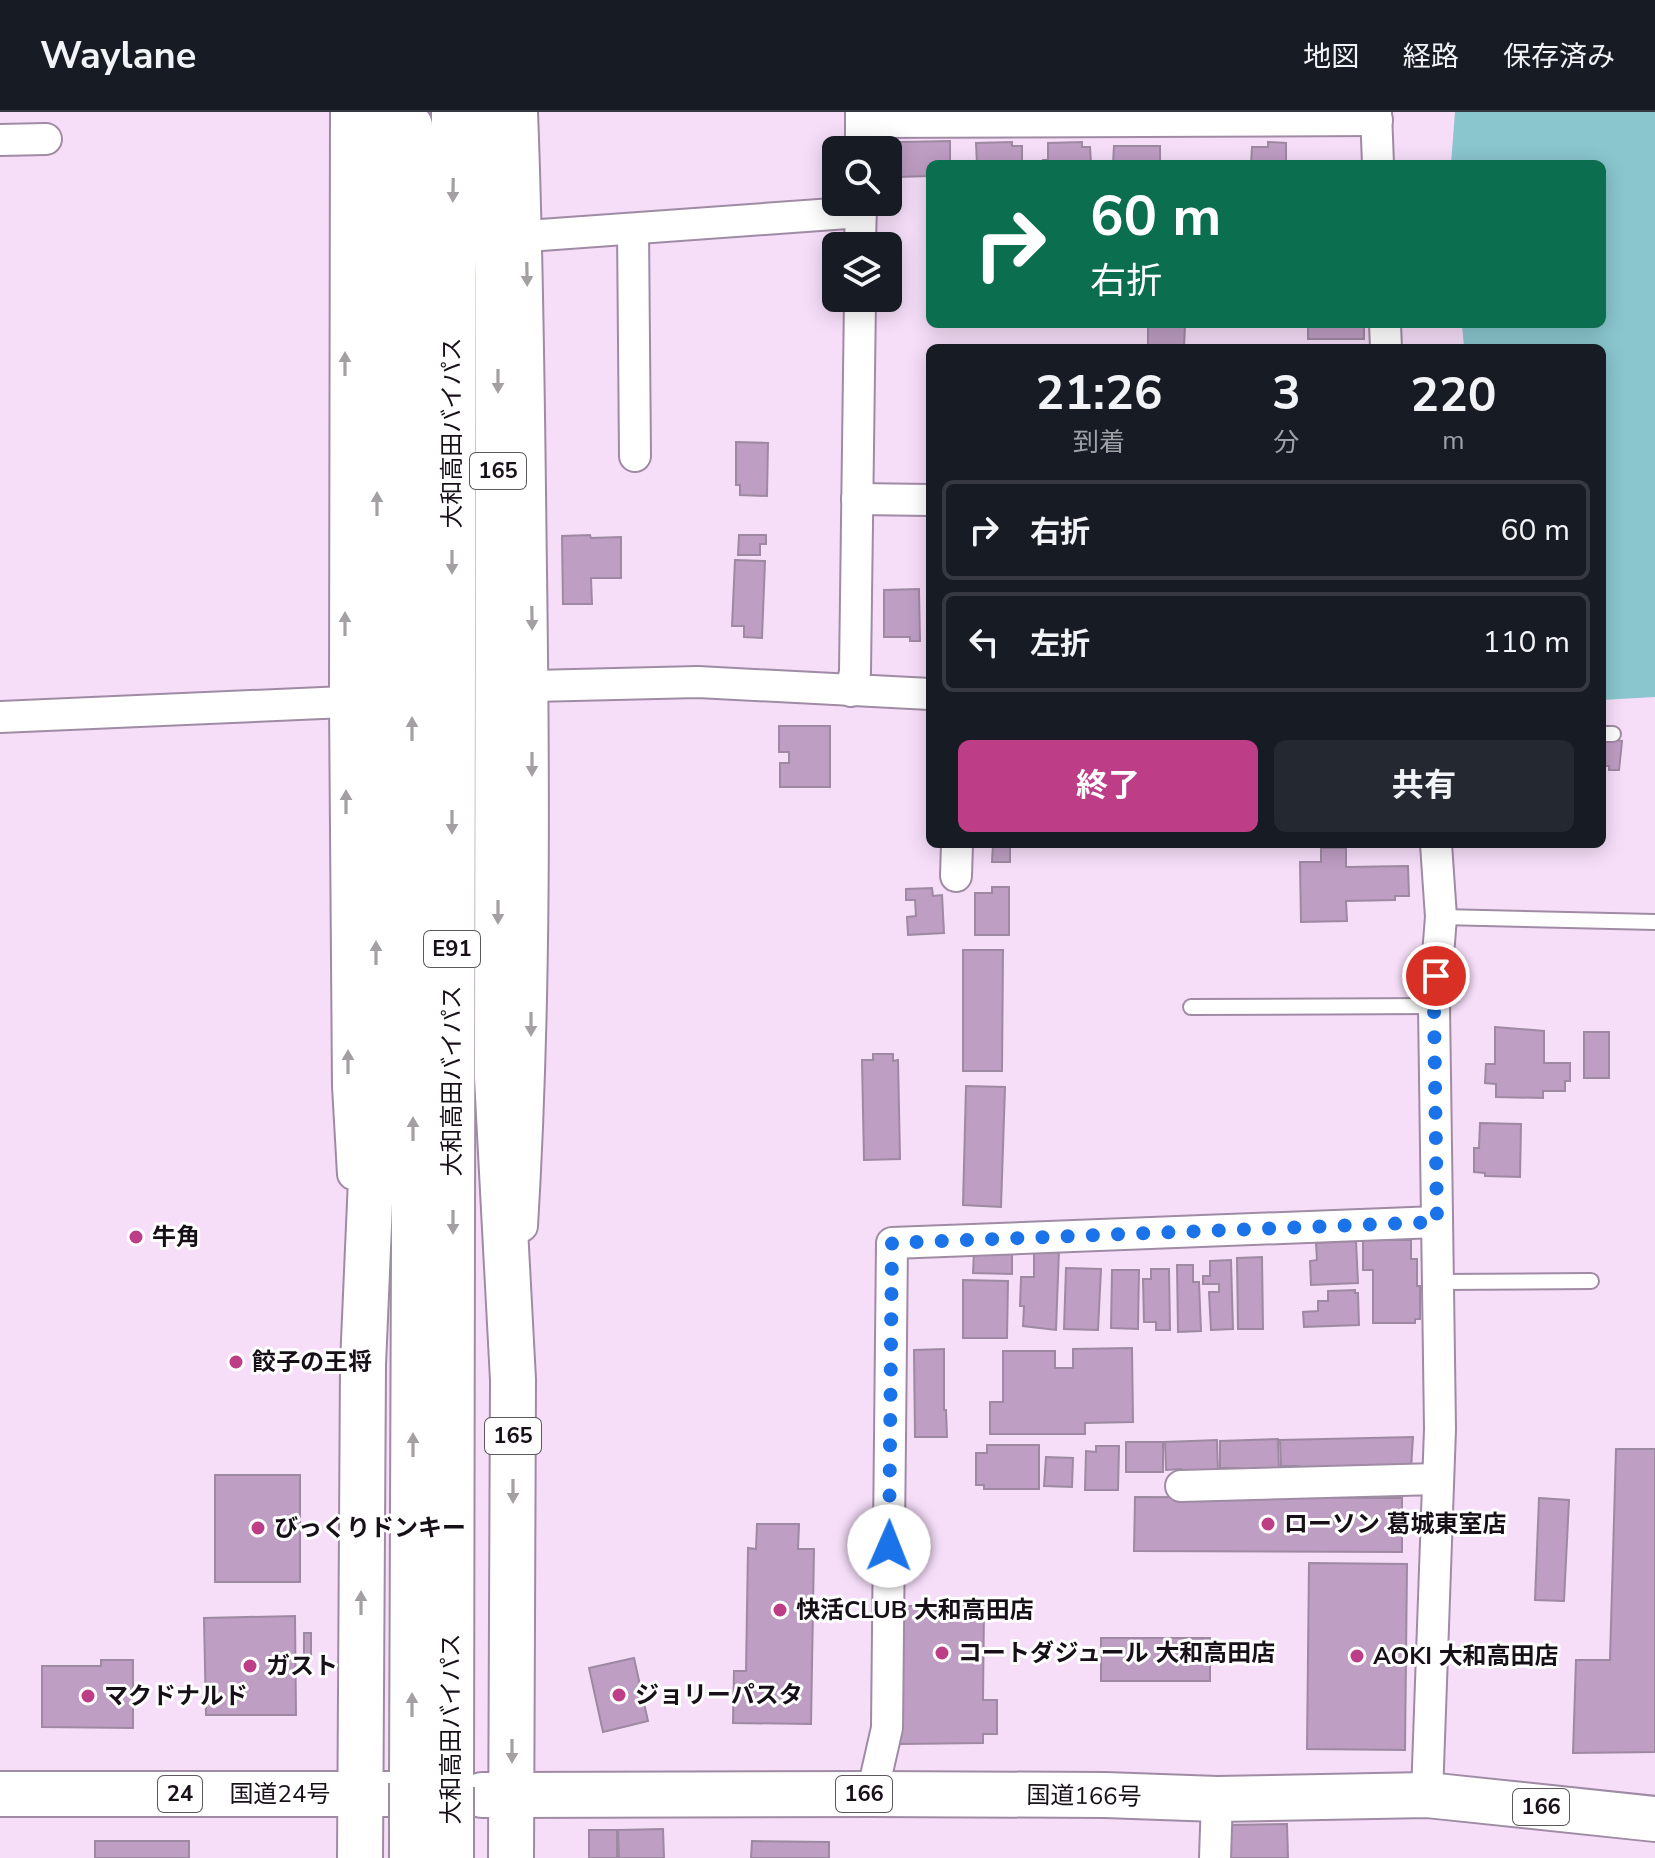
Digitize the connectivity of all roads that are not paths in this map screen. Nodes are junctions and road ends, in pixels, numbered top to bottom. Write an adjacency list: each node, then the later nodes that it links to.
1 (346, 112): 22 (street, one-way to 1)
2 (382, 112): 34 (highway, one-way to 2)
3 (410, 112): 45 (highway, 大和高田バイパス / E91, one-way to 3, bridge)
4 (454, 112): 46 (highway, 大和高田バイパス / E91, one-way to 46, bridge)
5 (488, 112): 19 (highway, 165, one-way to 19)
6 (522, 112): 14 (street)
7 (1377, 116): 8 (street); 11 (street)
8 (861, 128)
9 (46, 139): 10 (street)
10 (0, 140)
11 (1378, 160)
12 (822, 211): 13 (street)
13 (633, 229): 14 (street); 16 (street)
14 (527, 236): 19 (street, one-way to 19)
15 (860, 312): 17 (street)
16 (635, 456)
17 (857, 499): 18 (street); 20 (street)
18 (926, 500)
19 (516, 676): 20 (street); 41 (highway, 165, one-way to 41)
20 (851, 691): 21 (street)
21 (926, 694)
22 (345, 702): 23 (street); 34 (street, one-way to 22)
23 (0, 717)
24 (957, 848): 26 (street)
25 (1436, 848): 27 (street)
26 (956, 876)
27 (1441, 917): 28 (lane); 29 (street)
28 (1655, 922)
29 (1434, 1006): 30 (lane); 31 (street)
30 (1191, 1007)
31 (1437, 1222): 33 (street); 39 (street)
32 (1591, 1281): 33 (lane)
33 (1438, 1282): 35 (street)
34 (363, 1364): 37 (highway, one-way to 34)
35 (1438, 1479): 36 (street); 40 (street)
36 (1181, 1486)
37 (360, 1793): 38 (highway, 国道24号 / 24); 41 (highway, 国道24号 / 24); 44 (highway)
38 (0, 1794)
39 (872, 1794): 41 (highway, 国道166号 / 166); 42 (highway, 国道166号 / 166)
40 (1427, 1795): 42 (highway, 国道166号 / 166); 43 (highway, 国道166号 / 166)
41 (511, 1796): 47 (highway)
42 (1217, 1799): 48 (street)
43 (1655, 1819)
44 (360, 1858)
45 (412, 1858)
46 (451, 1858)
47 (511, 1858)
48 (1215, 1858)

